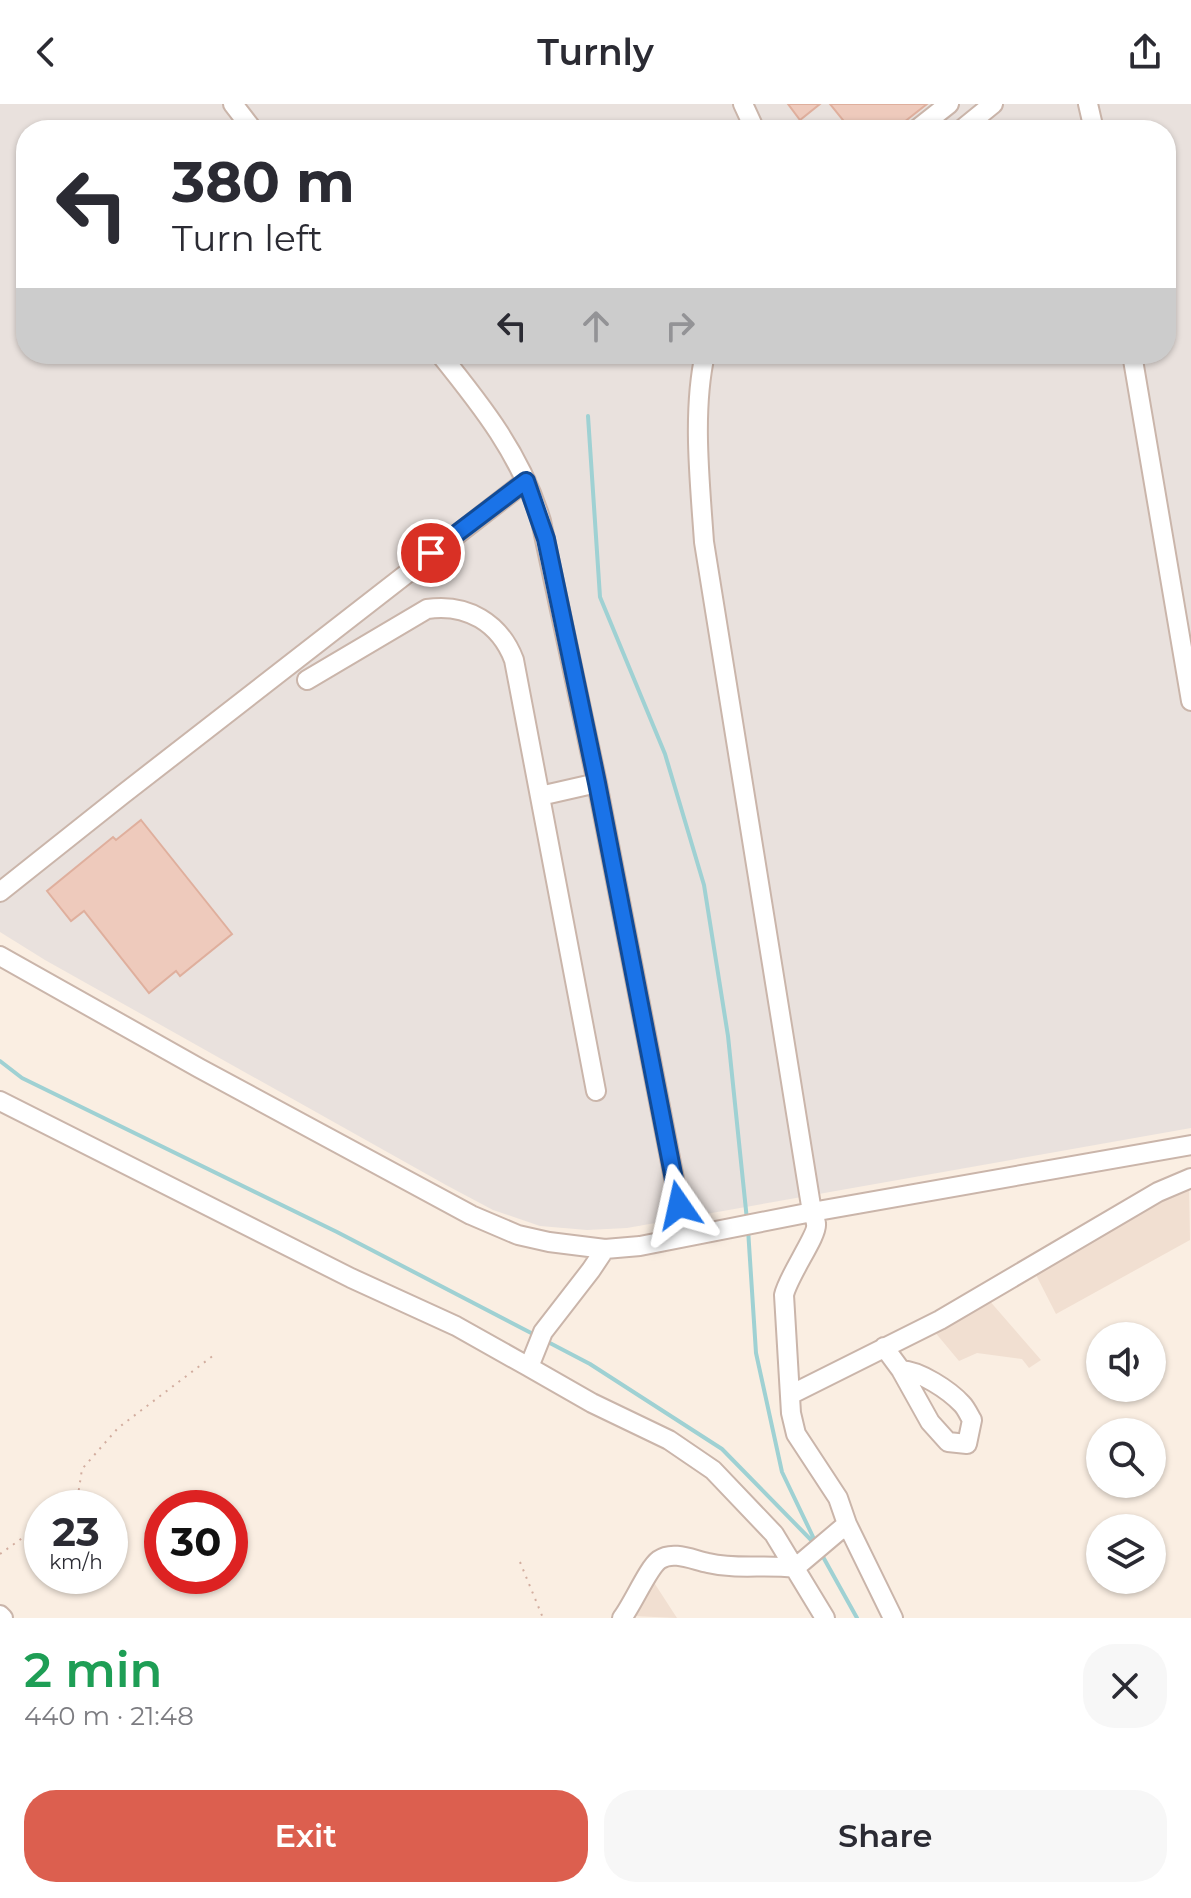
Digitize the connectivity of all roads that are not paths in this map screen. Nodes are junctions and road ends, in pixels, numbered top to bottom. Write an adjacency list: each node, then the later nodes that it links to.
1 (233, 104): 4 (street)
2 (949, 104): 5 (street)
3 (993, 104): 6 (street)
4 (245, 120)
5 (929, 120)
6 (973, 120)
7 (448, 364): 10 (street)
8 (704, 364): 21 (street)
9 (1134, 364): 12 (street)
10 (526, 481): 13 (street); 15 (street)
11 (307, 680): 14 (street)
12 (1191, 701)
13 (597, 783): 14 (street); 22 (street)
14 (540, 796): 17 (street)
15 (0, 892)
16 (0, 956): 23 (street)
17 (596, 1091)
18 (0, 1101): 25 (street)
19 (1191, 1145): 21 (street)
20 (1191, 1178): 24 (street)
21 (812, 1212): 22 (street); 27 (street)
22 (685, 1235): 23 (street)
23 (605, 1249): 25 (street)
24 (884, 1347): 26 (street); 27 (street)
25 (529, 1367): 29 (street)
26 (901, 1370)
27 (790, 1395): 28 (street)
28 (847, 1524): 29 (street); 32 (street)
29 (795, 1568): 30 (street); 31 (street)
30 (622, 1618)
31 (825, 1618)
32 (893, 1618)

